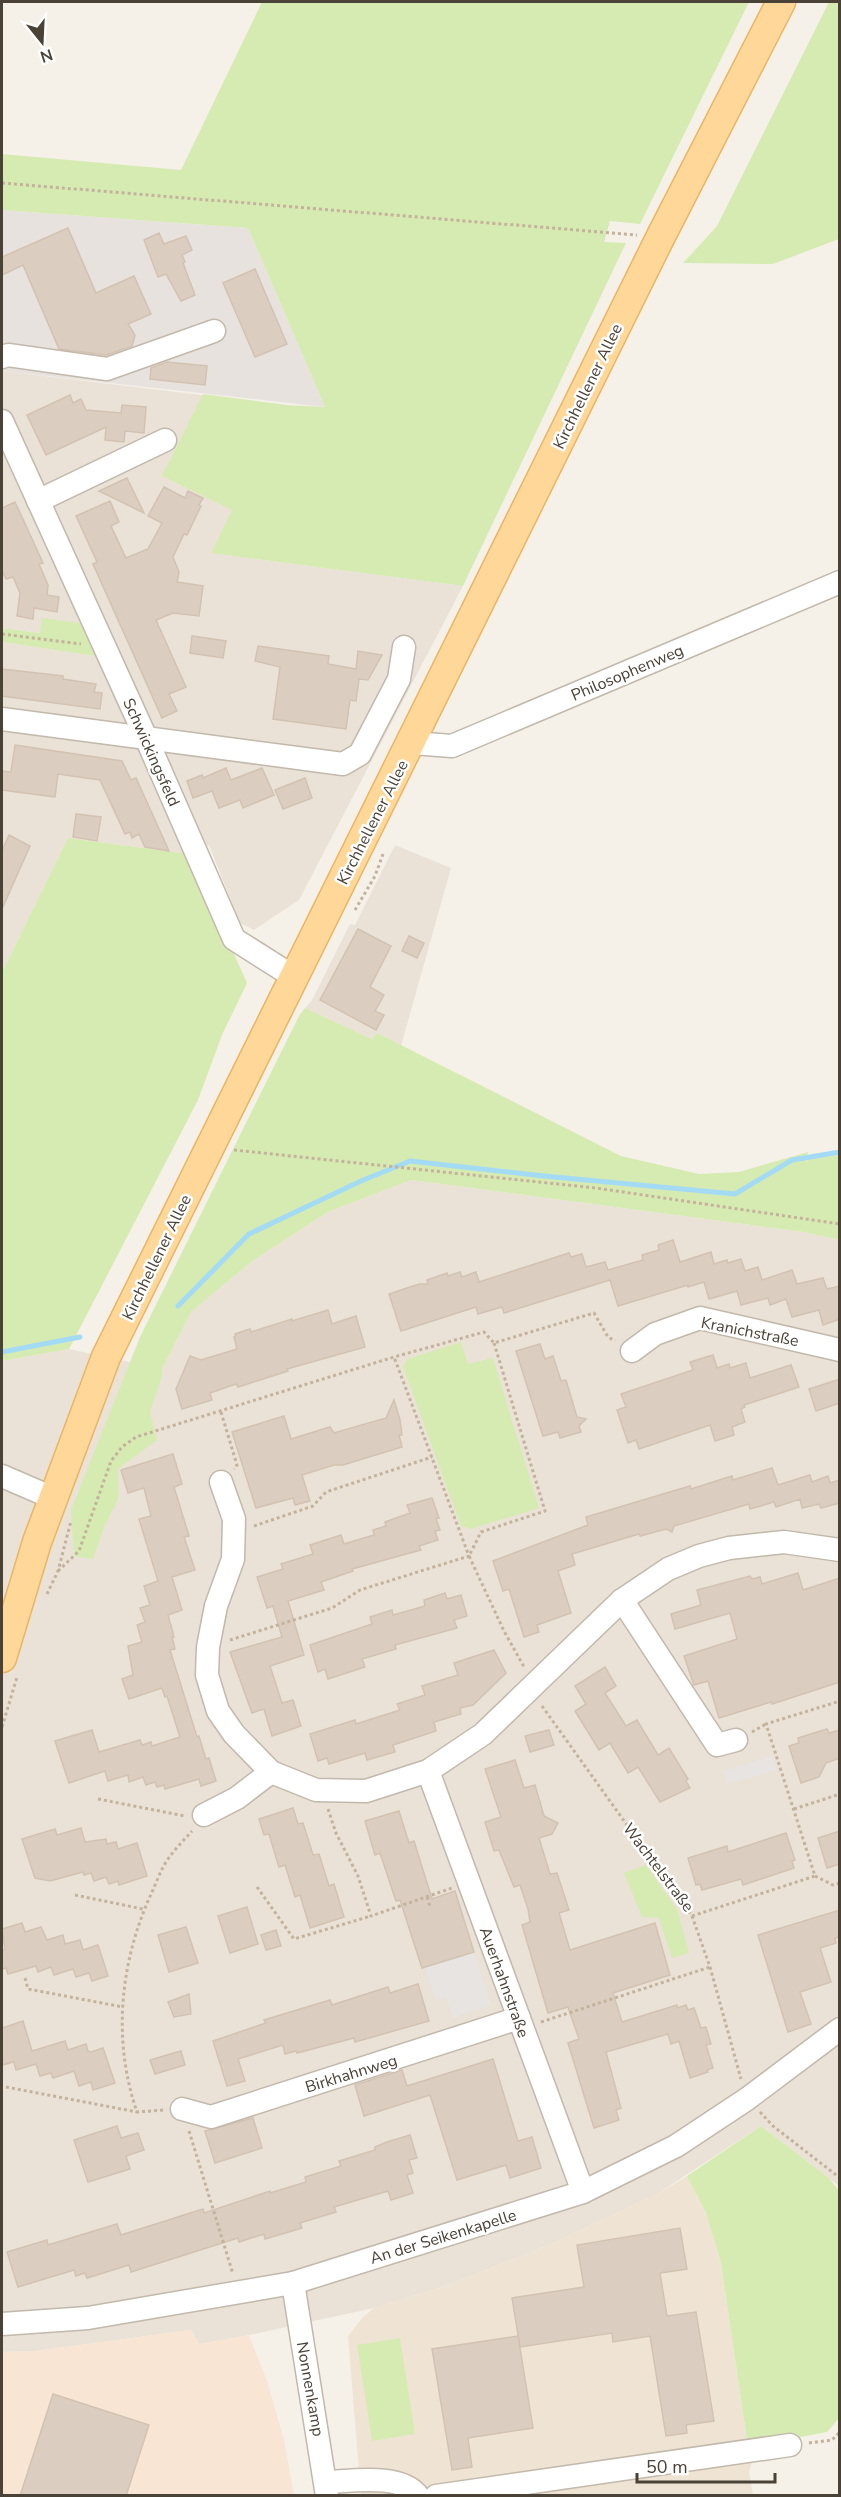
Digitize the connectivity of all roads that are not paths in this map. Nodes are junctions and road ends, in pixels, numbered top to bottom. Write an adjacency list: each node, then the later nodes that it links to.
1 (781, 2): 11 (main road, Kirchhellener Allee)
2 (214, 331): 3 (street)
3 (2, 357)
4 (2, 421): 6 (street, Schwickingsfeld)
5 (165, 440): 6 (street)
6 (38, 501): 10 (street, Schwickingsfeld)
7 (840, 582): 11 (street, Philosophenweg)
8 (404, 647): 10 (street)
9 (2, 719): 10 (street)
10 (147, 740): 12 (street, Schwickingsfeld)
11 (412, 743): 12 (main road, Kirchhellener Allee)
12 (294, 977): 17 (main road, Kirchhellener Allee)
13 (840, 1350): 14 (street, Kranichstraße)
14 (632, 1351)
15 (2, 1476): 17 (street)
16 (221, 1482): 23 (street)
17 (63, 1505): 20 (main road, Kirchhellener Allee)
18 (840, 1550): 19 (street)
19 (622, 1600): 21 (street); 22 (street)
20 (11, 1662)
21 (736, 1740)
22 (428, 1771): 23 (street); 25 (street, Auerhahnstraße)
23 (271, 1772): 24 (street)
24 (203, 1817)
25 (520, 2023): 27 (street, Birkhahnweg); 28 (street, Auerhahnstraße)
26 (840, 2029): 28 (street, An der Seikenkapelle)
27 (182, 2109)
28 (583, 2192): 29 (street, An der Seikenkapelle)
29 (293, 2283): 30 (street, An der Seikenkapelle); 32 (street, Nonnenkamp)
30 (2, 2324)
31 (790, 2445): 34 (street)
32 (327, 2489): 33 (street)
33 (418, 2496)
34 (436, 2496)

